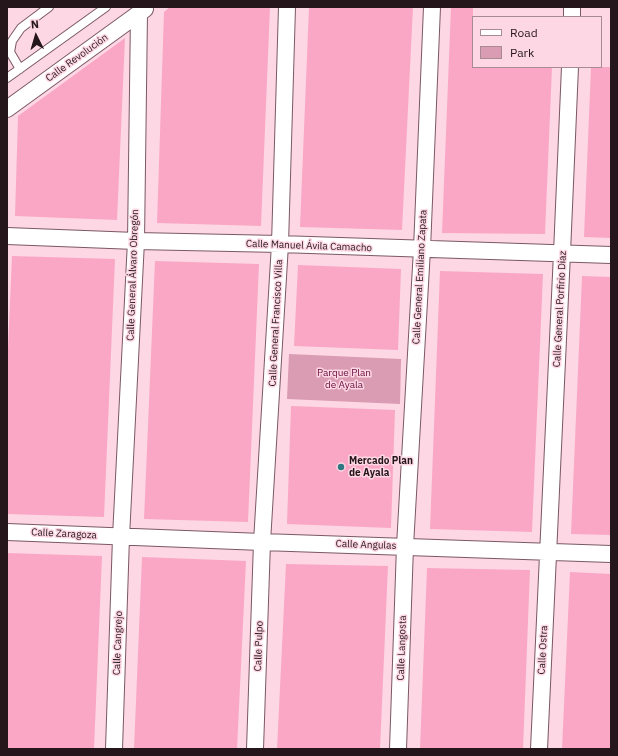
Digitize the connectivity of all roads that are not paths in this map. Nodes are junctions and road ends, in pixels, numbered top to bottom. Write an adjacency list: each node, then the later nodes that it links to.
1 (49, 7): 7 (lane)
2 (106, 7): 7 (lane)
3 (287, 7): 12 (street, Calle General Francisco Villa)
4 (432, 7): 13 (street, Calle General Emiliano Zapata)
5 (144, 10): 9 (street, Calle Revolución); 11 (street, Calle General Álvaro Obregón)
6 (570, 68): 14 (street, Calle General Porfirio Díaz)
7 (20, 69): 8 (lane)
8 (7, 78)
9 (7, 109)
10 (7, 236): 11 (street, Calle Manuel Ávila Camacho)
11 (136, 241): 12 (street, Calle Manuel Ávila Camacho); 17 (street, Calle General Álvaro Obregón)
12 (280, 244): 13 (street, Calle Manuel Ávila Camacho); 18 (street, Calle General Francisco Villa)
13 (422, 249): 14 (street, Calle Manuel Ávila Camacho); 19 (street, Calle General Emiliano Zapata)
14 (562, 254): 15 (street, Calle Manuel Ávila Camacho); 20 (street, Calle General Porfirio Díaz)
15 (611, 255)
16 (7, 532): 17 (street, Calle Zaragoza)
17 (122, 537): 18 (street, Calle Angulas); 22 (street, Calle Cangrejo)
18 (262, 542): 19 (street, Calle Angulas); 23 (street, Calle Pulpo)
19 (405, 546): 20 (street, Calle Angulas); 24 (street, Calle Langosta)
20 (548, 551): 21 (street, Calle Angulas); 25 (street, Calle Ostra)
21 (611, 554)
22 (114, 749)
23 (255, 749)
24 (398, 749)
25 (539, 749)

